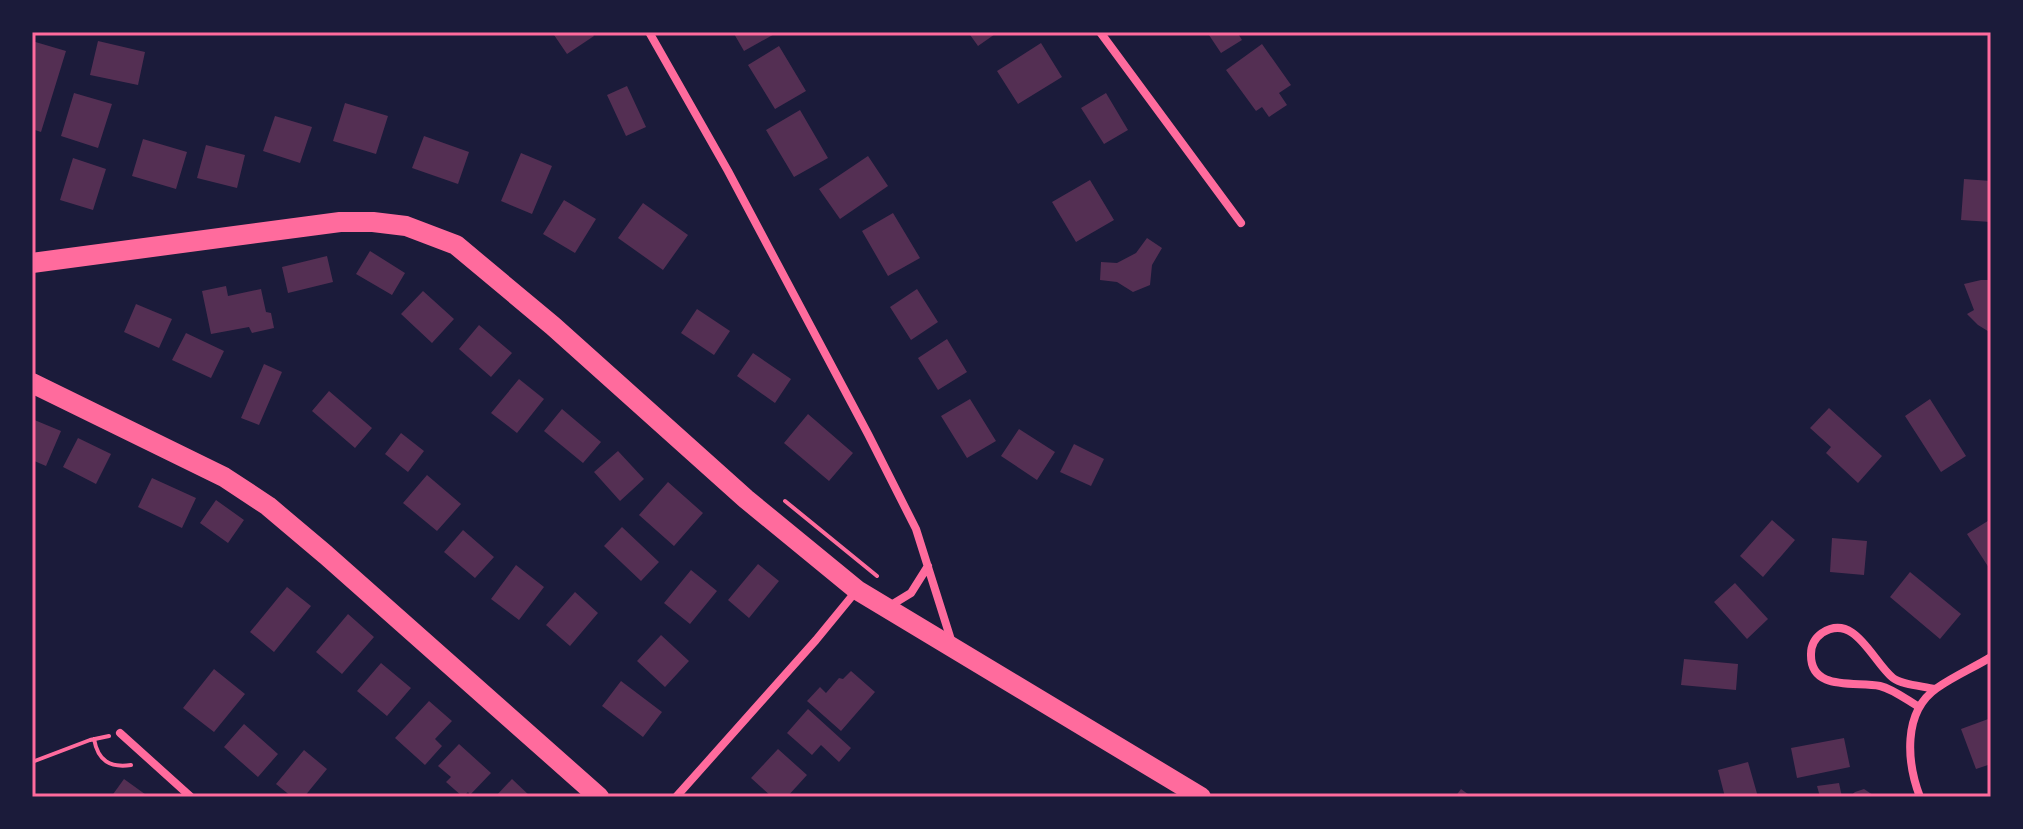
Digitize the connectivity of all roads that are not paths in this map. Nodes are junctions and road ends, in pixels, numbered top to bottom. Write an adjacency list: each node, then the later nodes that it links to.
1 (649, 32): 6 (street)
2 (1100, 32): 3 (street)
3 (1241, 223)
4 (32, 263): 7 (highway)
5 (32, 383): 15 (highway)
6 (928, 566): 8 (street); 9 (street)
7 (857, 590): 8 (highway); 16 (street)
8 (887, 608): 9 (highway)
9 (955, 651): 17 (highway)
10 (1991, 657): 11 (street)
11 (1935, 689): 12 (street); 12 (street)
12 (1919, 707): 18 (street)
13 (120, 733): 14 (street)
14 (191, 797)
15 (599, 797)
16 (676, 797)
17 (1201, 797)
18 (1920, 797)

